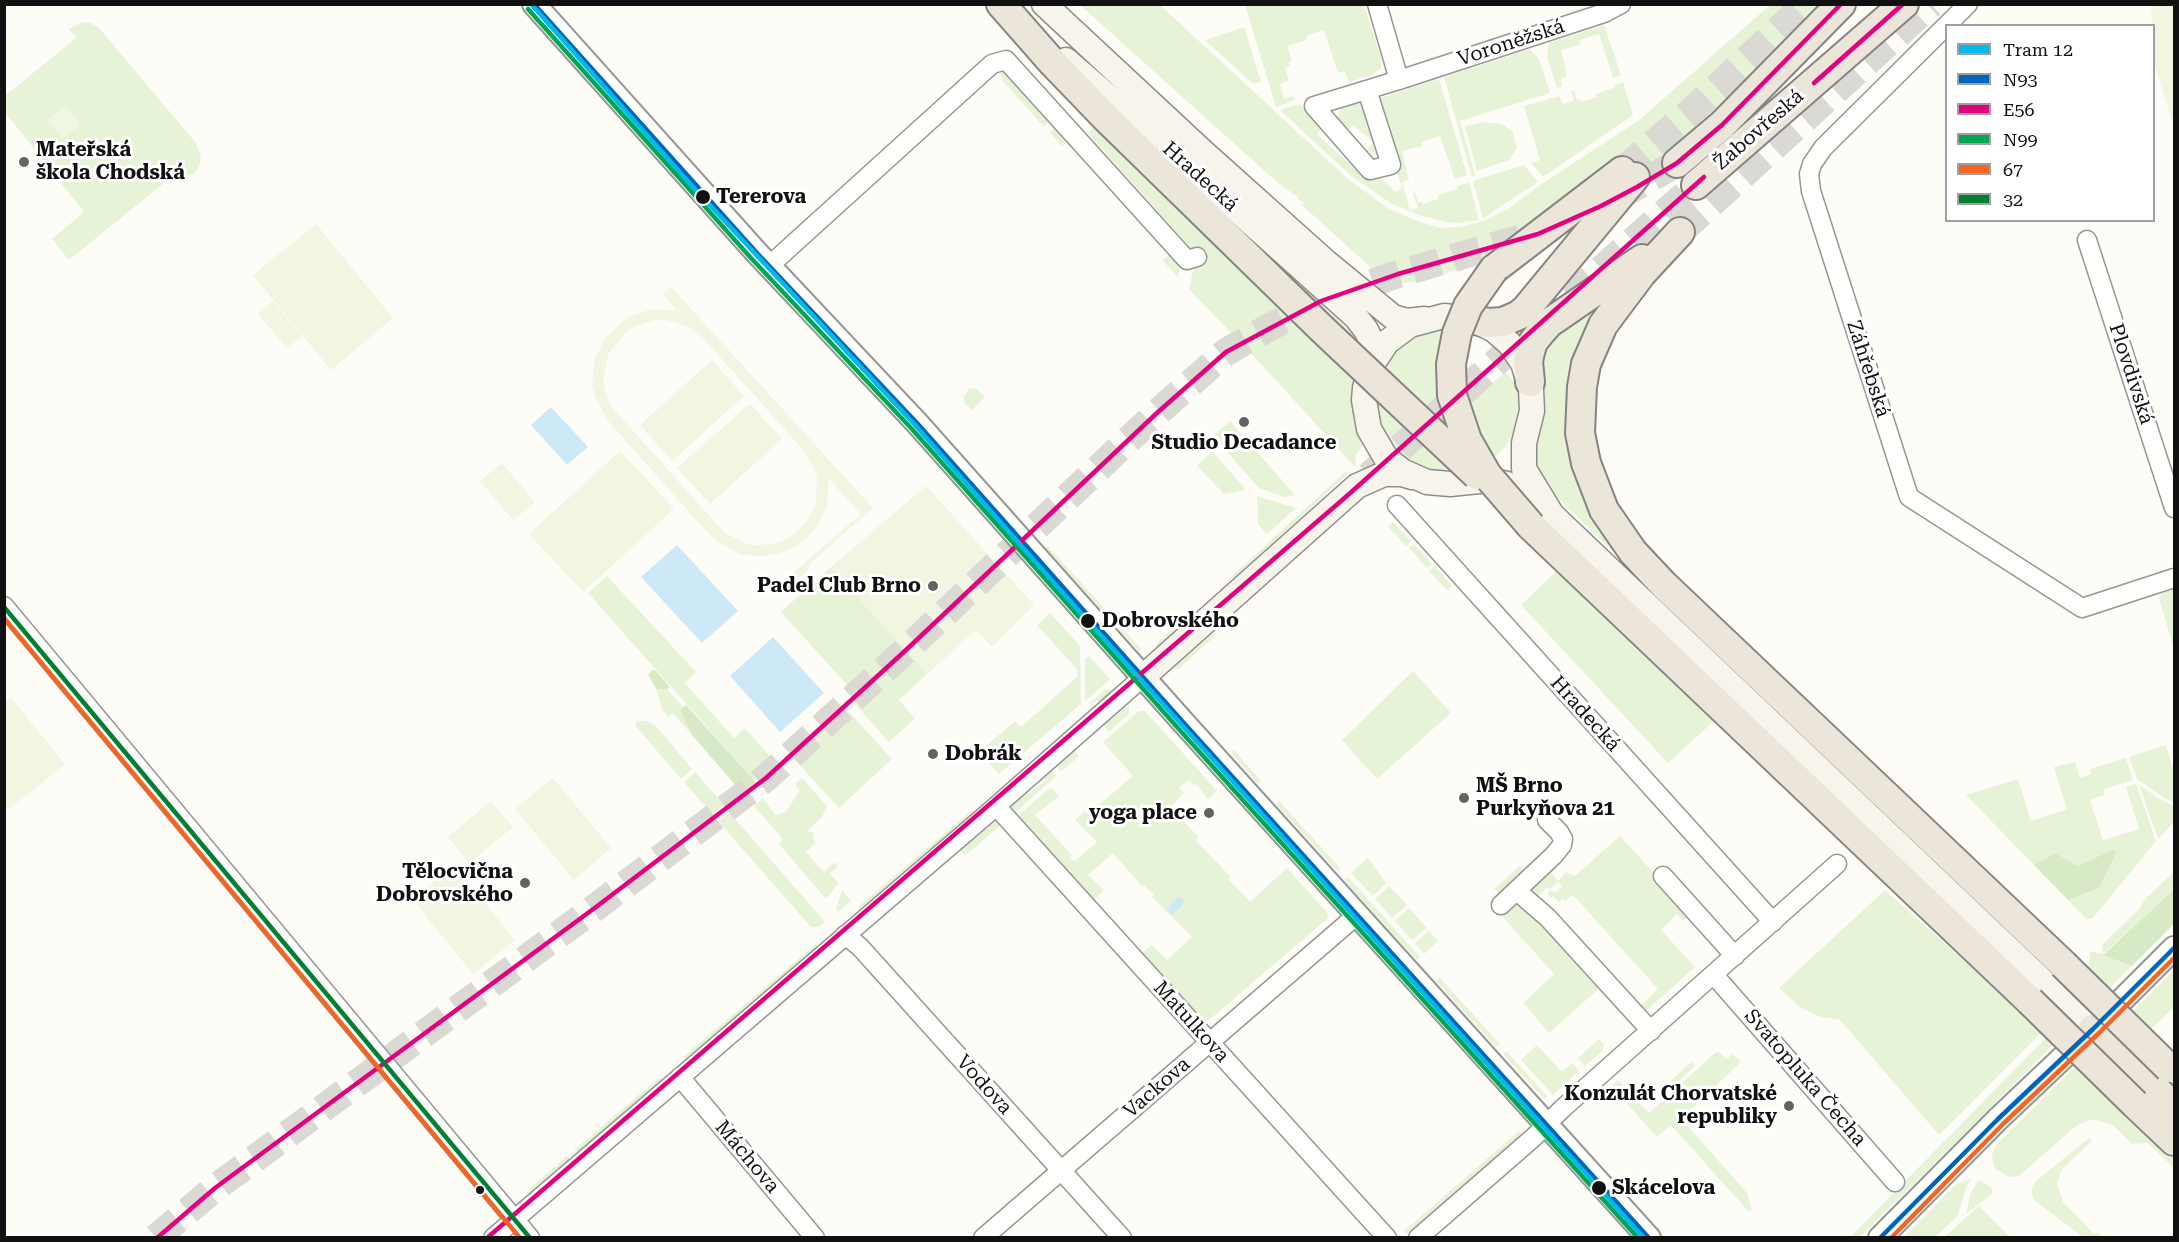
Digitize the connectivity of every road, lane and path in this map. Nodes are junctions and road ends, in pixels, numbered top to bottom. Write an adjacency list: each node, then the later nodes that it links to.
1 (534, 4): 21 (street)
2 (1001, 4): 24 (main road, Hradecká); 33 (highway, bridge)
3 (1044, 4): 22 (main road, Hradecká)
4 (1377, 4): 14 (street)
5 (1621, 4): 14 (street, Voroněžská)
6 (1841, 4): 13 (highway, Žabovřeská)
7 (1862, 4): 13 (highway)
8 (1881, 4): 15 (highway)
9 (1904, 4): 15 (highway, Žabovřeská)
10 (1968, 4): 11 (street, Záhřebská)
11 (1948, 24)
12 (1945, 27): 34 (street, Záhřebská)
13 (1784, 63): 17 (highway, Žabovřeská)
14 (1400, 80): 16 (street, Voroněžská)
15 (1810, 86): 18 (highway, Žabovřeská)
16 (1367, 90): 16 (street, Voroněžská)
17 (1677, 163)
18 (1696, 185)
19 (2087, 240): 32 (street, Plovdivská)
20 (1197, 257): 21 (street)
21 (770, 266): 36 (street)
22 (1433, 318): 23 (main road); 24 (main road)
23 (1471, 320): 25 (main road); 33 (highway, bridge)
24 (1371, 366): 26 (main road)
25 (1530, 382): 27 (main road); 52 (highway, bridge)
26 (1369, 429): 28 (main road); 30 (main road)
27 (1527, 429): 29 (main road); 33 (main road)
28 (1416, 478): 29 (main road); 30 (main road)
29 (1467, 482): 33 (main road)
30 (1357, 486): 36 (main road)
31 (1397, 505): 44 (street, Hradecká)
32 (2175, 508)
33 (1542, 520): 49 (main road); 56 (highway, bridge)
34 (2175, 578)
35 (4, 606): 59 (street)
36 (1143, 677): 37 (street); 43 (street)
37 (996, 806): 45 (street); 51 (street, Matulkova)
38 (1547, 820): 41 (street)
39 (1837, 864): 44 (street)
40 (1663, 876): 47 (street)
41 (1516, 891): 42 (street); 50 (street)
42 (1501, 905)
43 (1357, 915): 51 (street, Vackova); 55 (street)
44 (1773, 922): 47 (street)
45 (845, 935): 53 (street); 57 (street, Vodova)
46 (2175, 948): 49 (street)
47 (1735, 956): 48 (street)
48 (1714, 975): 50 (street); 58 (street, Svatopluka Čecha)
49 (2093, 1029): 54 (highway); 68 (street)
50 (1651, 1031): 55 (street)
51 (1210, 1043): 57 (street, Vackova); 65 (street, Matulkova)
52 (2172, 1070)
53 (680, 1077): 59 (street); 62 (street, Máchova)
54 (2175, 1107)
55 (1546, 1124): 66 (street); 67 (street)
56 (2175, 1141)
57 (1061, 1171): 63 (street, Vackova); 64 (street, Vodova)
58 (1895, 1182)
59 (514, 1218): 60 (street); 61 (street)
60 (493, 1238)
61 (530, 1238)
62 (815, 1238)
63 (983, 1238)
64 (1122, 1238)
65 (1387, 1238)
66 (1418, 1238)
67 (1649, 1238)
68 (1880, 1238)

